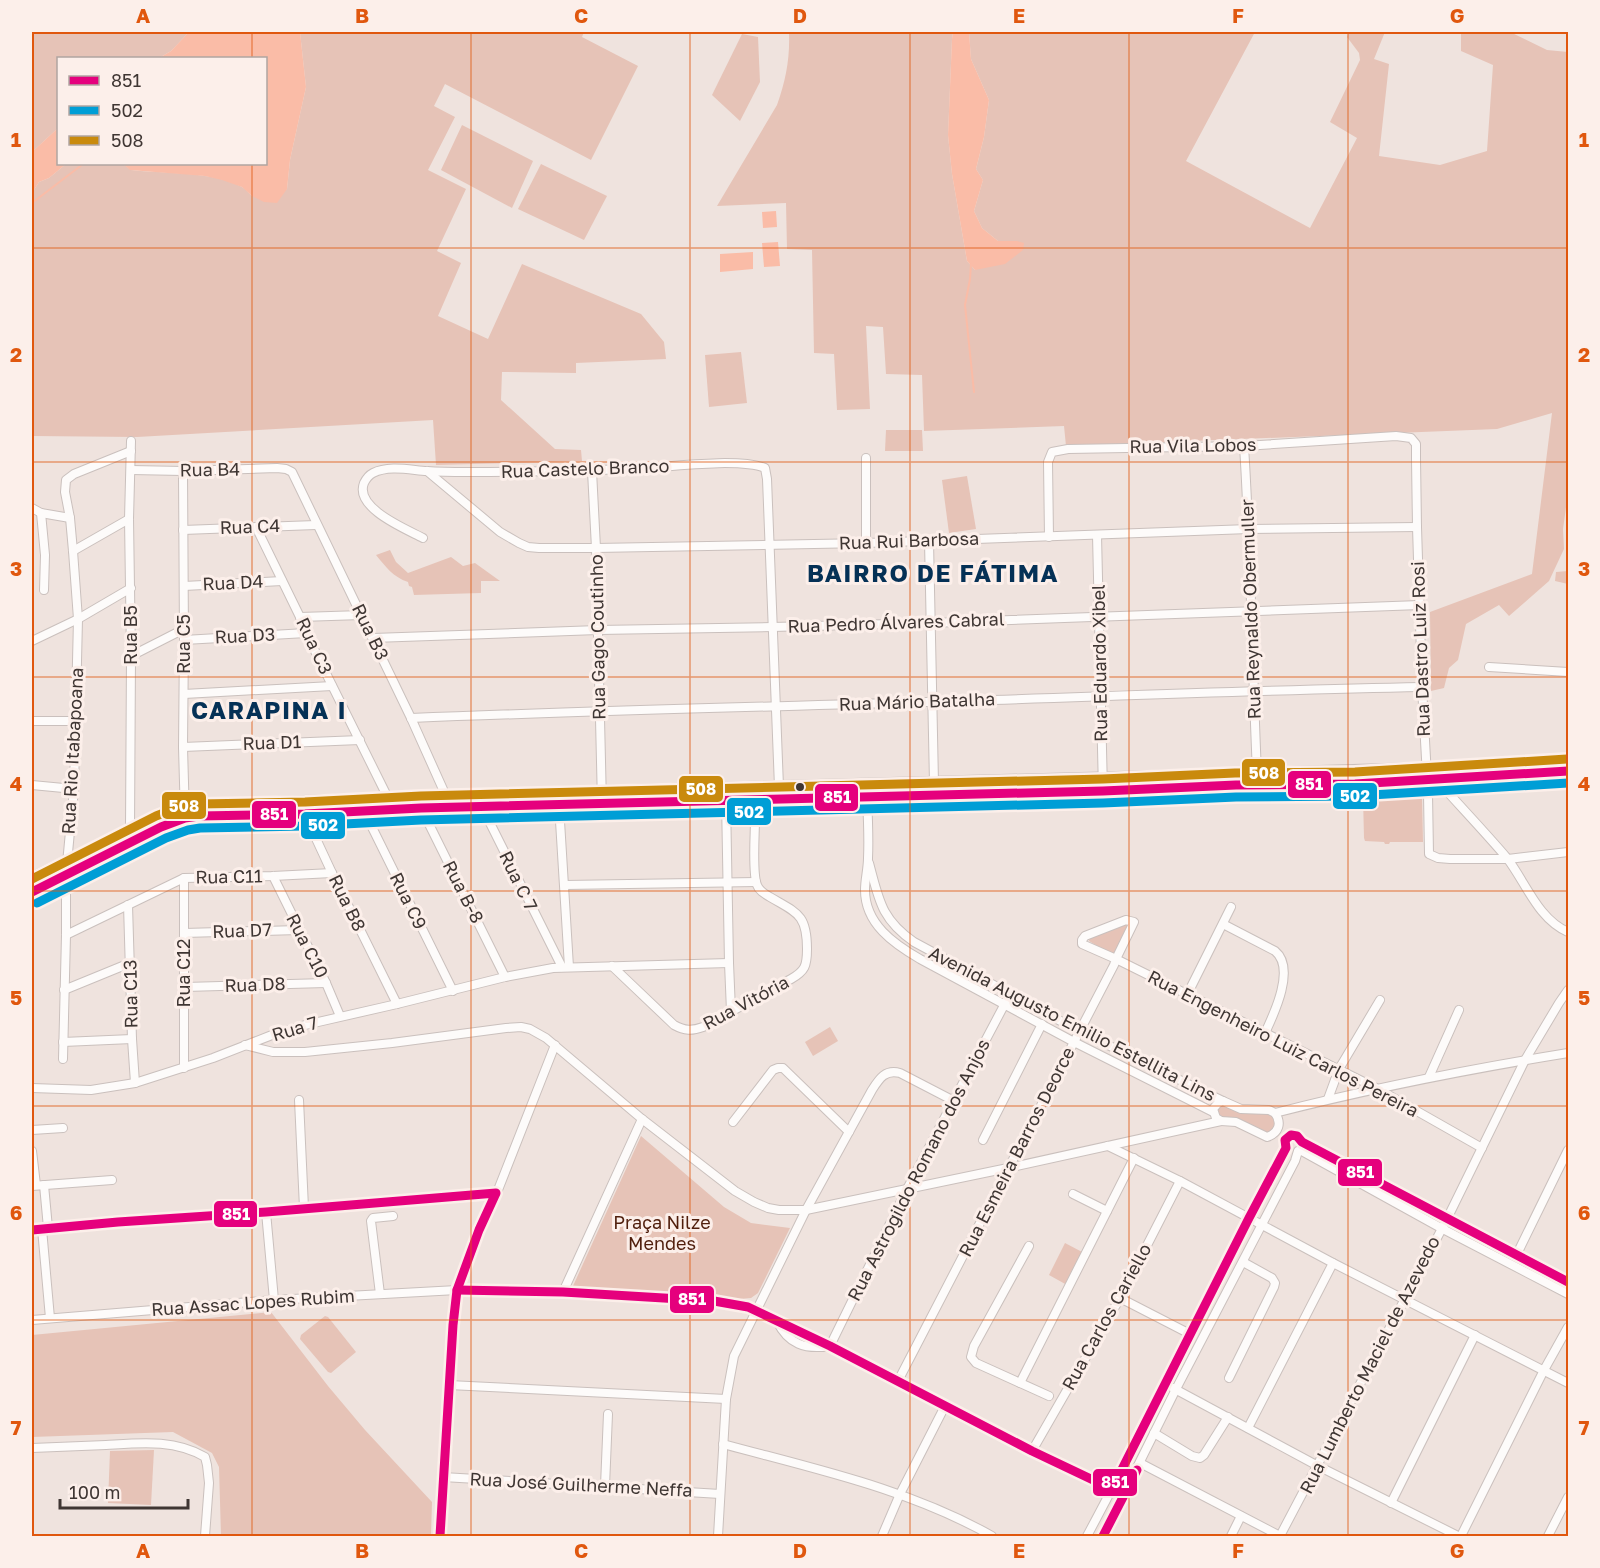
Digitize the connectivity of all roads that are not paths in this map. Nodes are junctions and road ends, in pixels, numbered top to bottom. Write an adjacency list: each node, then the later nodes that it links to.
1 (131, 441): 4 (street, Rua B5)
2 (1416, 444): 3 (street, Rua Vila Lobos); 16 (street, Rua Dastro Luiz Rosi)
3 (1244, 446): 18 (street, Rua Reynaldo Obermuller); 21 (street, Rua Vila Lobos)
4 (131, 451): 7 (street, Rua B5); 13 (street, Rua Rio Itabapoana)
5 (866, 458): 24 (street)
6 (289, 470): 8 (street, Rua B4); 15 (street, Rua B3)
7 (131, 471): 8 (street, Rua B4); 14 (street, Rua B5)
8 (183, 471): 19 (street, Rua C5)
9 (427, 471): 10 (street, Rua Castelo Branco); 22 (street, Rua Castelo Branco); 26 (street, Rua Rui Barbosa)
10 (592, 471): 25 (street, Rua Castelo Branco); 26 (street, Rua Gago Coutinho)
11 (32, 508): 12 (street)
12 (41, 513): 13 (street); 31 (street)
13 (70, 518): 27 (street, Rua Rio Itabapoana)
14 (129, 519): 27 (street); 30 (street, Rua B5)
15 (316, 525): 17 (street, Rua C4); 34 (street, Rua B3)
16 (1417, 526): 18 (street, Rua Rui Barbosa); 32 (street, Rua Dastro Luiz Rosi)
17 (256, 527): 19 (street, Rua C4); 28 (street, Rua C3)
18 (1249, 529): 20 (street, Rua Rui Barbosa); 33 (street, Rua Reynaldo Obermuller)
19 (183, 530): 29 (street, Rua C5)
20 (1097, 535): 21 (street, Rua Rui Barbosa); 36 (street, Rua Eduardo Xibel)
21 (1049, 537): 23 (street, Rua Rui Barbosa)
22 (423, 538)
23 (929, 541): 24 (street, Rua Rui Barbosa); 38 (street)
24 (866, 543): 25 (street, Rua Rui Barbosa)
25 (769, 545): 26 (street, Rua Rui Barbosa); 39 (street)
26 (596, 548): 41 (street, Rua Gago Coutinho)
27 (73, 551): 37 (street, Rua Rio Itabapoana)
28 (282, 581): 29 (street, Rua D4); 35 (street, Rua C3)
29 (184, 586): 40 (street, Rua C5)
30 (131, 588): 37 (street); 46 (street, Rua B5)
31 (44, 590)
32 (1420, 605): 33 (street, Rua Pedro Álvares Cabral); 50 (street, Rua Dastro Luiz Rosi)
33 (1252, 611): 36 (street, Rua Pedro Álvares Cabral); 51 (street, Rua Reynaldo Obermuller)
34 (362, 615): 35 (street); 43 (street, Rua B3)
35 (300, 617): 42 (street, Rua C3)
36 (1100, 617): 38 (street, Rua Pedro Álvares Cabral); 53 (street, Rua Eduardo Xibel)
37 (78, 619): 45 (street); 59 (street, Rua Rio Itabapoana)
38 (931, 623): 39 (street, Rua Pedro Álvares Cabral); 54 (street)
39 (772, 627): 41 (street, Rua Pedro Álvares Cabral); 55 (street)
40 (184, 629): 44 (street, Rua C5); 46 (street)
41 (598, 630): 43 (street, Rua Pedro Álvares Cabral); 56 (street, Rua Gago Coutinho)
42 (306, 633): 44 (street, Rua D3); 49 (street, Rua C3)
43 (373, 638): 57 (street, Rua B3)
44 (184, 640): 52 (street, Rua C5)
45 (32, 641)
46 (131, 656): 91 (street, Rua B5)
47 (1489, 667): 48 (street)
48 (1569, 672)
49 (332, 686): 52 (street); 60 (street, Rua C3)
50 (1422, 687): 51 (street, Rua Mário Batalha); 64 (street, Rua Dastro Luiz Rosi)
51 (1253, 690): 53 (street, Rua Mário Batalha); 66 (street, Rua Reynaldo Obermuller)
52 (184, 694): 61 (street, Rua C5)
53 (1101, 696): 54 (street, Rua Mário Batalha); 67 (street, Rua Eduardo Xibel)
54 (932, 702): 55 (street, Rua Mário Batalha); 69 (street)
55 (776, 706): 56 (street, Rua Mário Batalha); 71 (street)
56 (600, 711): 57 (street, Rua Mário Batalha); 73 (street, Rua Gago Coutinho)
57 (411, 718): 77 (street, Rua B3)
58 (32, 721): 59 (street)
59 (76, 722): 72 (street, Rua Rio Itabapoana)
60 (360, 740): 61 (street, Rua D1); 78 (street, Rua C3)
61 (183, 747): 84 (street, Rua C5)
62 (1569, 761): 63 (street)
63 (1445, 767): 64 (street); 68 (street)
64 (1426, 768): 66 (street); 68 (street, Rua Dastro Luiz Rosi)
65 (1569, 771): 68 (street)
66 (1257, 773): 67 (street)
67 (1103, 777): 69 (street); 74 (street, Rua Eduardo Xibel)
68 (1431, 779): 74 (street); 95 (street); 95 (street, Rua Dastro Luiz Rosi)
69 (934, 783): 71 (street); 76 (street)
70 (32, 785): 72 (street)
71 (779, 787): 73 (street)
72 (74, 789): 94 (street, Rua Rio Itabapoana)
73 (601, 791): 75 (street); 82 (street, Rua Gago Coutinho)
74 (1103, 791): 76 (street)
75 (492, 795): 77 (street); 86 (street)
76 (927, 795): 79 (street)
77 (446, 796): 78 (street)
78 (388, 798): 81 (street)
79 (867, 798): 80 (street); 93 (street, Avenida Augusto Emilio Estellita Lins)
80 (726, 800): 82 (street); 102 (street)
81 (299, 802): 84 (street); 88 (street, Rua B8)
82 (602, 804): 83 (street)
83 (559, 805): 86 (street); 103 (street)
84 (184, 806): 89 (street, Rua C5); 91 (street)
85 (422, 808): 86 (street); 87 (street); 118 (street, Rua B-8)
86 (484, 808): 117 (street, Rua C 7)
87 (364, 811): 88 (street); 123 (street, Rua C9)
88 (304, 814): 89 (street); 96 (street, Rua B8)
89 (185, 818): 97 (street)
90 (755, 820): 101 (street)
91 (130, 829): 94 (street)
92 (1569, 852): 95 (street)
93 (868, 858): 124 (street, Avenida Augusto Emilio Estellita Lins); 128 (street, Avenida Augusto Emilio Estellita Lins)
94 (67, 859): 97 (street, Rua Rio Itabapoana); 99 (street)
95 (1508, 859): 110 (street)
96 (332, 873): 98 (street, Rua C11); 127 (street, Rua B8)
97 (66, 874): 104 (street); 112 (street, Rua Rio Itabapoana)
98 (273, 876): 100 (street, Rua C11); 109 (street, Rua C10)
99 (32, 878)
100 (184, 878): 105 (street, Rua C11); 111 (street, Rua C12)
101 (756, 882): 102 (street); 130 (street, Rua Vitória)
102 (728, 883): 103 (street); 115 (street)
103 (564, 885): 117 (street)
104 (32, 892)
105 (128, 905): 112 (street, Rua C11); 114 (street, Rua C13)
106 (1231, 907): 108 (street)
107 (1134, 922): 113 (street, Rua Esmeira Barros Deorce); 113 (street, Rua Engenheiro Luiz Carlos Pereira)
108 (1223, 924): 125 (street); 134 (street)
109 (299, 930): 111 (street, Rua D7); 119 (street, Rua C10)
110 (1569, 932)
111 (184, 933): 120 (street, Rua C12)
112 (66, 935): 121 (street, Rua Rio Itabapoana)
113 (1116, 959): 125 (street, Rua Engenheiro Luiz Carlos Pereira); 133 (street, Rua Esmeira Barros Deorce)
114 (130, 963): 121 (street); 135 (street, Rua C13)
115 (729, 963): 116 (street, Rua 7); 130 (street)
116 (612, 966): 117 (street, Rua 7); 130 (street, Rua Vitória)
117 (565, 967): 118 (street, Rua 7)
118 (505, 977): 123 (street, Rua 7)
119 (326, 983): 120 (street, Rua D8); 131 (street, Rua C10)
120 (184, 987): 143 (street, Rua C12)
121 (64, 990): 136 (street, Rua Rio Itabapoana)
122 (1569, 990): 142 (street, Rua Lumberto Maciel de Azevedo)
123 (453, 991): 127 (street, Rua 7)
124 (1010, 994): 128 (street, Rua Astrogildo Romano dos Anjos); 133 (street, Avenida Augusto Emilio Estellita Lins)
125 (1187, 995): 134 (street, Rua Engenheiro Luiz Carlos Pereira)
126 (1380, 1000): 144 (street)
127 (397, 1004): 131 (street, Rua 7)
128 (1005, 1004): 132 (street, Avenida Augusto Emilio Estellita Lins); 151 (street, Rua Astrogildo Romano dos Anjos)
129 (1459, 1010): 145 (street)
130 (731, 1011)
131 (340, 1016): 138 (street, Rua 7)
132 (1042, 1024): 137 (street, Avenida Augusto Emilio Estellita Lins); 164 (street)
133 (1079, 1031): 137 (street, Rua Esmeira Barros Deorce); 152 (street, Avenida Augusto Emilio Estellita Lins)
134 (1264, 1034): 144 (street, Rua Engenheiro Luiz Carlos Pereira)
135 (132, 1039): 136 (street); 146 (street, Rua C13)
136 (63, 1042): 141 (street, Rua Rio Itabapoana)
137 (1074, 1042): 153 (street, Avenida Augusto Emilio Estellita Lins); 174 (street, Rua Esmeira Barros Deorce)
138 (245, 1045): 139 (street); 143 (street, Rua 7)
139 (555, 1045): 155 (street); 179 (street)
140 (1569, 1053): 142 (street)
141 (63, 1059)
142 (1525, 1060): 145 (street); 168 (street, Rua Lumberto Maciel de Azevedo)
143 (184, 1068): 146 (street, Rua 7)
144 (1340, 1070): 148 (street, Rua Engenheiro Luiz Carlos Pereira); 149 (street)
145 (1429, 1077): 148 (street)
146 (135, 1083): 147 (street, Rua 7)
147 (32, 1088)
148 (1378, 1089): 149 (street); 168 (street, Rua Engenheiro Luiz Carlos Pereira)
149 (1328, 1099): 154 (street)
150 (299, 1100): 181 (street)
151 (954, 1101): 161 (street); 178 (street, Rua Astrogildo Romano dos Anjos)
152 (1223, 1101): 153 (street); 154 (street, Avenida Augusto Emilio Estellita Lins)
153 (1213, 1112): 156 (street)
154 (1275, 1113): 159 (street)
155 (642, 1119): 182 (street); 198 (street)
156 (1221, 1121): 163 (street); 165 (street)
157 (733, 1122): 161 (street)
158 (63, 1128): 160 (street)
159 (1278, 1129): 162 (street); 163 (street)
160 (32, 1130)
161 (849, 1132): 182 (street)
162 (1291, 1135): 166 (street); 167 (street)
163 (1267, 1137): 166 (street)
164 (983, 1140)
165 (1108, 1146): 172 (street); 174 (street)
166 (1285, 1147): 167 (street); 186 (street)
167 (1300, 1148): 171 (street); 173 (street); 187 (street)
168 (1482, 1148): 187 (street, Rua Lumberto Maciel de Azevedo)
169 (1569, 1150): 193 (street)
170 (32, 1151): 177 (street)
171 (1309, 1155): 173 (street); 189 (street)
172 (1134, 1158): 176 (street); 183 (street)
173 (1296, 1161): 188 (street)
174 (1008, 1168): 178 (street); 213 (street, Rua Esmeira Barros Deorce)
175 (112, 1180): 177 (street)
176 (1180, 1181): 186 (street); 201 (street, Rua Carlos Cariello)
177 (37, 1185): 191 (street)
178 (907, 1189): 182 (street); 210 (street, Rua Astrogildo Romano dos Anjos)
179 (496, 1193): 181 (street); 197 (street)
180 (1073, 1194): 183 (street)
181 (304, 1208): 184 (street)
182 (806, 1210): 204 (street)
183 (1107, 1211): 214 (street)
184 (266, 1212): 191 (street); 203 (street)
185 (393, 1216): 199 (street)
186 (1249, 1218): 188 (street); 208 (street)
187 (1447, 1219): 189 (street, Rua Lumberto Maciel de Azevedo); 193 (street)
188 (1263, 1226): 194 (street); 195 (street)
189 (1441, 1228): 200 (street); 202 (street, Rua Lumberto Maciel de Azevedo)
190 (32, 1229): 191 (street)
191 (45, 1229): 205 (street)
192 (1029, 1246): 214 (street)
193 (1517, 1254): 196 (street)
194 (1244, 1262): 212 (street); 218 (street)
195 (1333, 1263): 202 (street); 224 (street)
196 (1569, 1282)
197 (457, 1290): 198 (street, Rua Assac Lopes Rubim); 199 (street, Rua Assac Lopes Rubim); 217 (street)
198 (563, 1292): 204 (street, Rua Assac Lopes Rubim)
199 (380, 1294): 203 (street, Rua Assac Lopes Rubim)
200 (1569, 1294)
201 (1120, 1298): 208 (street); 228 (street, Rua Carlos Cariello)
202 (1404, 1298): 209 (street); 230 (street, Rua Lumberto Maciel de Azevedo)
203 (274, 1300): 205 (street, Rua Assac Lopes Rubim)
204 (755, 1310): 210 (street, Rua Assac Lopes Rubim); 220 (street)
205 (50, 1318): 206 (street, Rua Assac Lopes Rubim)
206 (32, 1320)
207 (1569, 1327): 211 (street)
208 (1190, 1334): 216 (street)
209 (1475, 1335): 211 (street); 238 (street)
210 (830, 1346): 213 (street, Rua Assac Lopes Rubim)
211 (1544, 1370): 215 (street); 250 (street)
212 (1229, 1378)
213 (898, 1381): 221 (street, Rua Assac Lopes Rubim)
214 (1020, 1383): 219 (street)
215 (1569, 1383)
216 (1166, 1384): 218 (street); 233 (street)
217 (449, 1385): 220 (street); 231 (street)
218 (1176, 1389): 223 (street); 225 (street)
219 (1049, 1396)
220 (726, 1399): 226 (street)
221 (945, 1406): 228 (street, Rua Assac Lopes Rubim); 235 (street)
222 (608, 1414): 232 (street)
223 (1228, 1417): 224 (street); 225 (street)
224 (1248, 1428): 230 (street)
225 (1154, 1433): 229 (street)
226 (723, 1444): 234 (street); 235 (street)
227 (32, 1448): 241 (street)
228 (1032, 1451): 233 (street, Rua Assac Lopes Rubim)
229 (1140, 1463): 236 (street); 239 (street)
230 (1318, 1466): 238 (street); 249 (street, Rua Lumberto Maciel de Azevedo)
231 (443, 1478): 232 (street, Rua José Guilherme Neffa); 242 (street)
232 (605, 1486): 234 (street, Rua José Guilherme Neffa)
233 (1112, 1490): 236 (street, Rua Assac Lopes Rubim); 246 (street)
234 (720, 1494): 243 (street)
235 (900, 1494): 240 (street); 244 (street)
236 (1125, 1496): 247 (street)
237 (1569, 1497): 251 (street)
238 (1391, 1503): 250 (street)
239 (1241, 1516): 248 (street); 249 (street)
240 (979, 1533): 245 (street)
241 (205, 1536)
242 (440, 1536)
243 (718, 1536)
244 (882, 1536)
245 (992, 1536)
246 (1088, 1536)
247 (1103, 1536)
248 (1231, 1536)
249 (1280, 1536)
250 (1459, 1536)
251 (1548, 1536)

